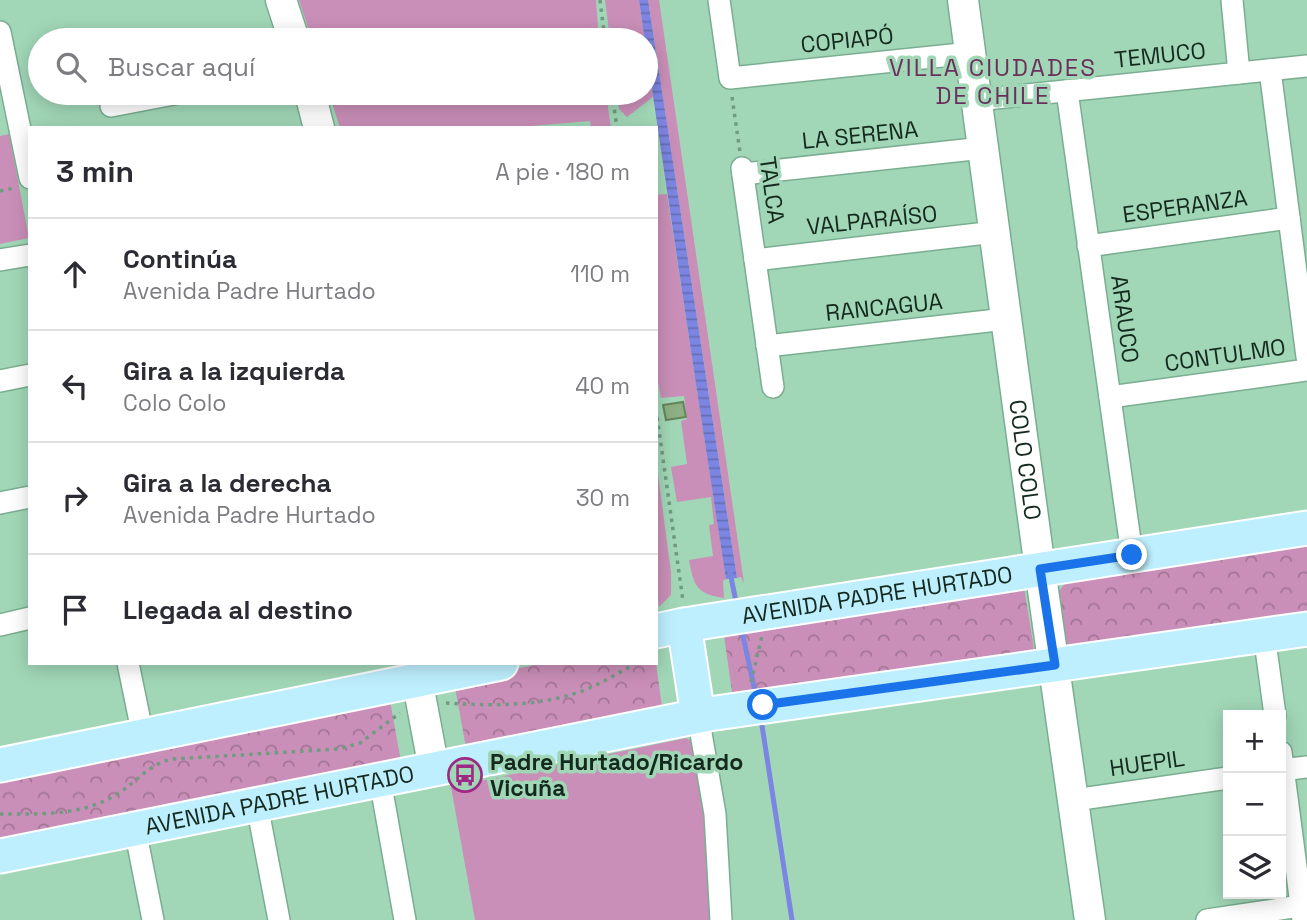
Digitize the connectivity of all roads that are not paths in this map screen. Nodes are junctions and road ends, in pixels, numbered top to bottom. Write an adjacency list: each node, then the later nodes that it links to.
1 (281, 0): 5 (street)
2 (719, 0): 7 (street, COPIAPÓ)
3 (964, 0): 7 (street, COLO COLO)
4 (1232, 0): 10 (street)
5 (290, 28)
6 (0, 32): 17 (street)
7 (971, 53): 12 (street, COLO COLO)
8 (1307, 66): 9 (street, TEMUCO)
9 (1270, 70): 10 (street, TEMUCO); 21 (street)
10 (1239, 73): 11 (street, TEMUCO)
11 (1067, 90): 12 (street, TEMUCO); 23 (street, ARAUCO)
12 (977, 100): 18 (street, COLO COLO)
13 (116, 105): 15 (street)
14 (313, 105): 16 (street)
15 (111, 106)
16 (318, 126)
17 (9, 127): 20 (street)
18 (984, 148): 19 (street, LA SERENA); 22 (street, COLO COLO)
19 (743, 171): 26 (street, TALCA)
20 (28, 173)
21 (1289, 218): 23 (street, ESPERANZA); 29 (street)
22 (995, 232): 26 (street, VALPARAÍSO); 27 (street, COLO COLO)
23 (1088, 246): 34 (street, ARAUCO)
24 (28, 254): 25 (street)
25 (0, 260)
26 (755, 260): 28 (street, TALCA)
27 (1006, 319): 28 (street, RANCAGUA); 39 (street, COLO COLO)
28 (767, 346): 33 (street, TALCA)
29 (1307, 357)
30 (1307, 370): 34 (street, CONTULMO)
31 (28, 375): 32 (street)
32 (0, 382)
33 (773, 387)
34 (1110, 397): 38 (street, ARAUCO)
35 (28, 497): 36 (street)
36 (0, 503)
37 (1307, 528): 38 (main road, AVENIDA PADRE HURTADO)
38 (1132, 555): 39 (main road, AVENIDA PADRE HURTADO)
39 (1040, 569): 42 (main road, AVENIDA PADRE HURTADO); 47 (street, COLO COLO)
40 (28, 618): 41 (street)
41 (0, 625)
42 (670, 628): 50 (main road)
43 (1307, 629): 44 (main road, AVENIDA PADRE HURTADO)
44 (1264, 635): 47 (main road, AVENIDA PADRE HURTADO); 49 (street)
45 (128, 665): 51 (street)
46 (482, 665): 48 (main road)
47 (1055, 665): 50 (main road, AVENIDA PADRE HURTADO); 59 (street, COLO COLO)
48 (416, 672): 51 (main road); 55 (street)
49 (1274, 710)
50 (698, 716): 55 (main road, AVENIDA PADRE HURTADO); 67 (street)
51 (143, 736): 53 (main road)
52 (1286, 764): 54 (street)
53 (0, 765)
54 (1307, 767)
55 (434, 769): 58 (main road, AVENIDA PADRE HURTADO)
56 (1283, 773): 63 (street)
57 (1223, 779): 59 (street, HUEPIL)
58 (380, 780): 60 (main road, AVENIDA PADRE HURTADO); 66 (street)
59 (1074, 800): 68 (street, COLO COLO)
60 (257, 805): 61 (main road, AVENIDA PADRE HURTADO); 65 (street)
61 (135, 829): 62 (main road, AVENIDA PADRE HURTADO); 64 (street)
62 (0, 856)
63 (1304, 910): 69 (street)
64 (153, 920)
65 (279, 920)
66 (405, 920)
67 (721, 920)
68 (1090, 920)
69 (1207, 920)

